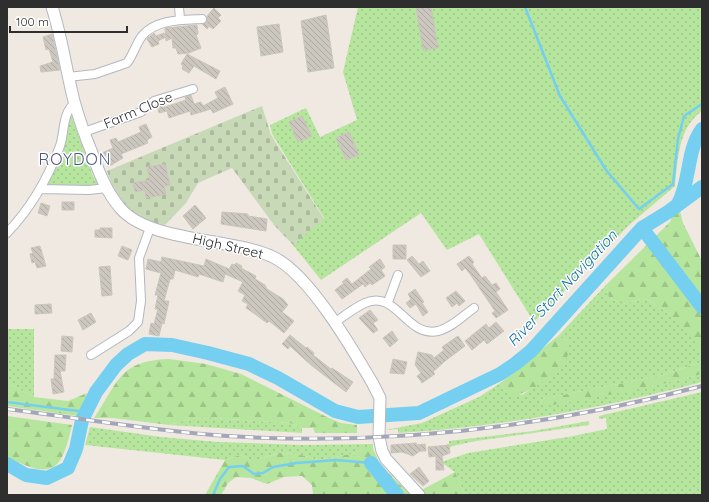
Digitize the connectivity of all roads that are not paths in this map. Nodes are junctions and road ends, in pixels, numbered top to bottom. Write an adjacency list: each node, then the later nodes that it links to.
1 (52, 7): 5 (main road, High Street)
2 (179, 7): 3 (street)
3 (180, 19): 4 (street); 5 (street)
4 (202, 19)
5 (68, 77): 7 (main road, High Street)
6 (193, 89): 8 (street, Farm Close)
7 (75, 103): 8 (main road, High Street); 10 (street)
8 (84, 132): 9 (main road, High Street)
9 (106, 188): 10 (street); 11 (main road, High Street)
10 (40, 189): 12 (street)
11 (150, 228): 16 (main road, High Street); 17 (street)
12 (7, 233)
13 (398, 275): 14 (street)
14 (388, 302): 15 (street); 16 (street)
15 (474, 308)
16 (334, 323): 18 (main road, High Street)
17 (91, 355)
18 (419, 495)

